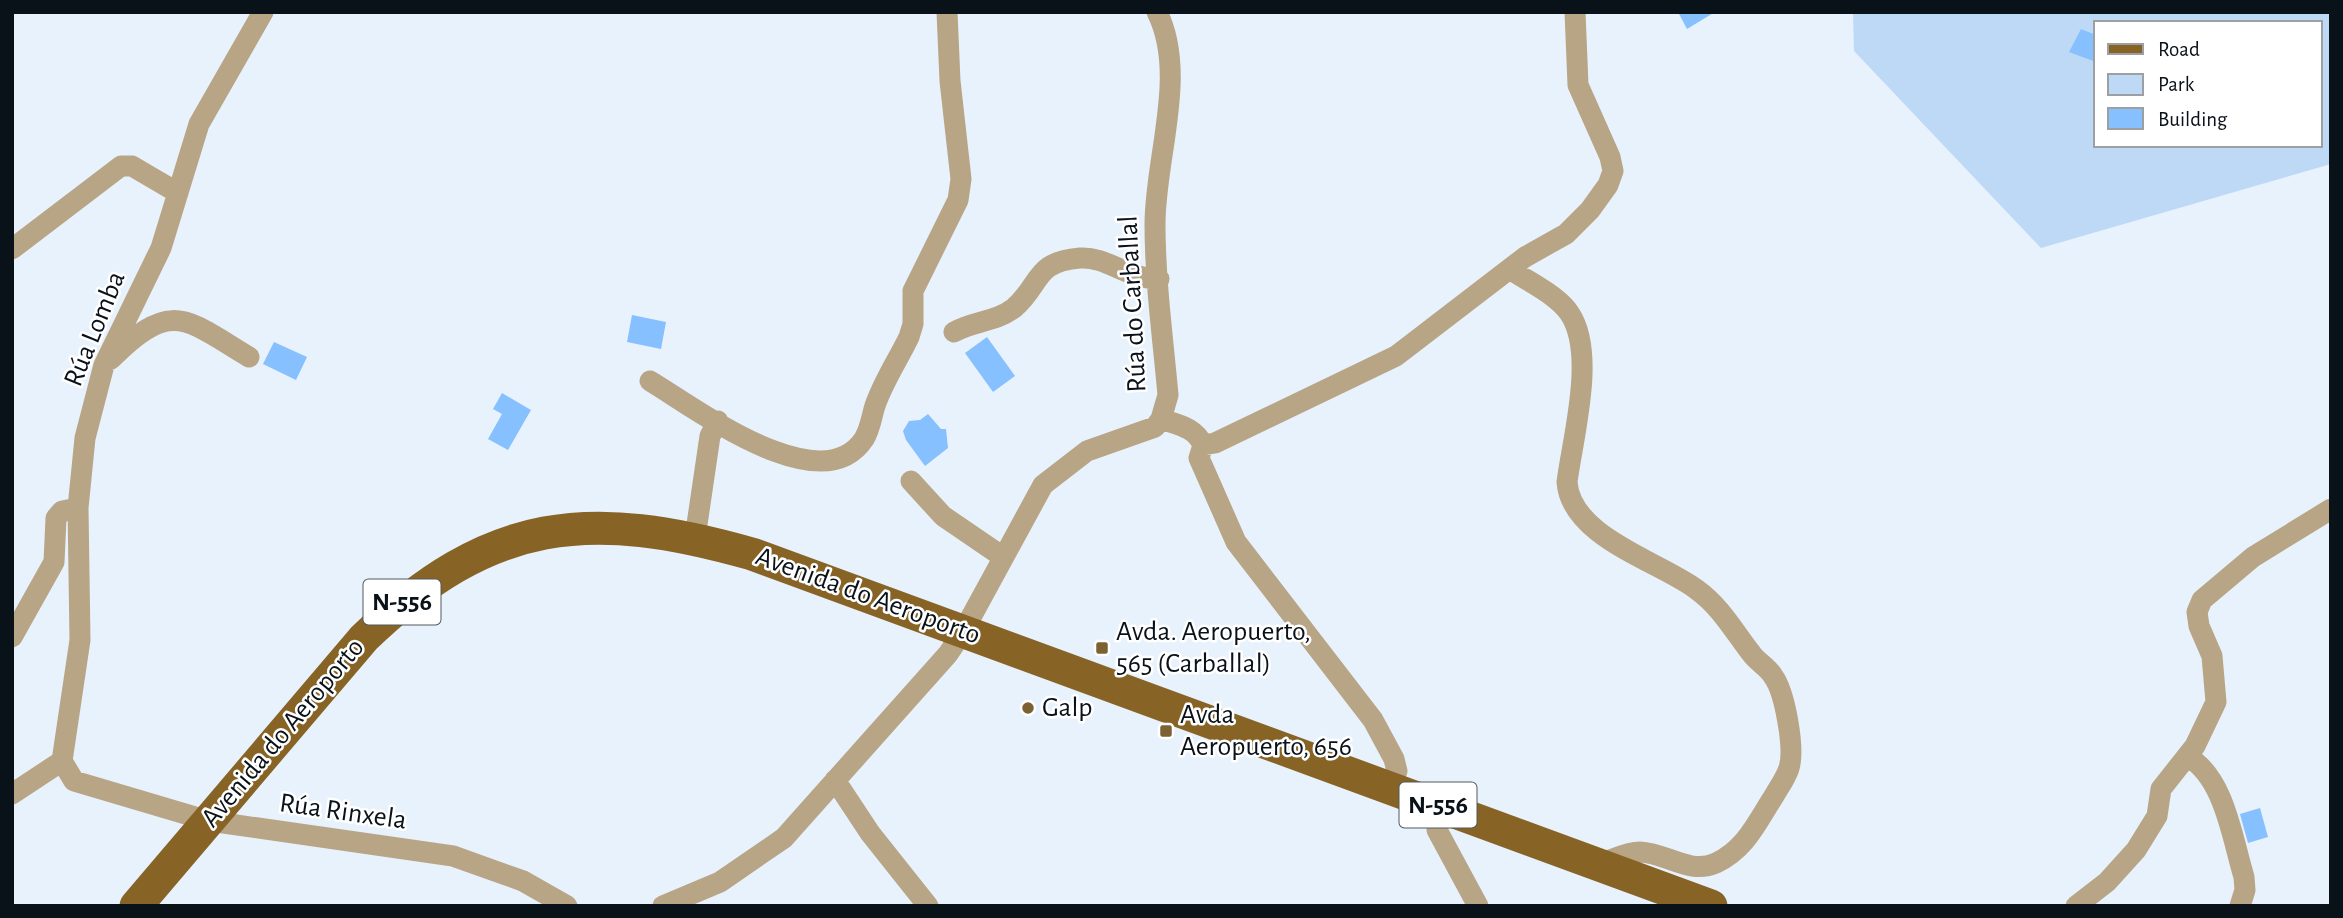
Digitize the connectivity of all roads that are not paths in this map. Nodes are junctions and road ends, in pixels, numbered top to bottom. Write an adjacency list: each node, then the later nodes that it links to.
1 (264, 12): 5 (street, Rúa Lomba)
2 (947, 12): 14 (street)
3 (1157, 12): 8 (street, Rúa do Carballal)
4 (1575, 12): 7 (street)
5 (178, 193): 6 (street); 11 (street, Rúa Lomba)
6 (12, 249)
7 (1510, 269): 15 (street); 30 (street)
8 (1159, 279): 9 (street); 13 (street, Rúa do Carballal)
9 (954, 332)
10 (249, 357): 11 (street)
11 (104, 365): 17 (street, Rúa Lomba)
12 (650, 381): 14 (street)
13 (1161, 419): 15 (street); 20 (street, Rúa do Carballal)
14 (718, 421): 19 (street)
15 (1203, 445): 26 (street)
16 (911, 481): 20 (street)
17 (78, 508): 22 (street); 24 (street, Rúa Lomba)
18 (2331, 509): 23 (street)
19 (695, 538): 21 (main road, Avenida do Aeroporto / N-556); 29 (main road, Avenida do Aeroporto / N-556)
20 (1003, 557): 21 (street, Rúa do Carballal)
21 (964, 630): 25 (street); 26 (main road, Avenida do Aeroporto / N-556)
22 (12, 637)
23 (2187, 756): 37 (street); 38 (street)
24 (65, 766): 27 (street); 29 (street, Rúa Rinxela)
25 (835, 780): 33 (street); 34 (street)
26 (1390, 787): 28 (main road, Avenida do Aeroporto / N-556)
27 (12, 794)
28 (1444, 807): 30 (main road, Avenida do Aeroporto / N-556); 35 (street)
29 (209, 821): 31 (main road, Avenida do Aeroporto / N-556); 32 (street, Rúa Rinxela)
30 (1599, 864): 36 (main road, Avenida do Aeroporto / N-556)
31 (136, 906)
32 (567, 906)
33 (663, 906)
34 (928, 906)
35 (1478, 906)
36 (1710, 906)
37 (2076, 906)
38 (2240, 906)

